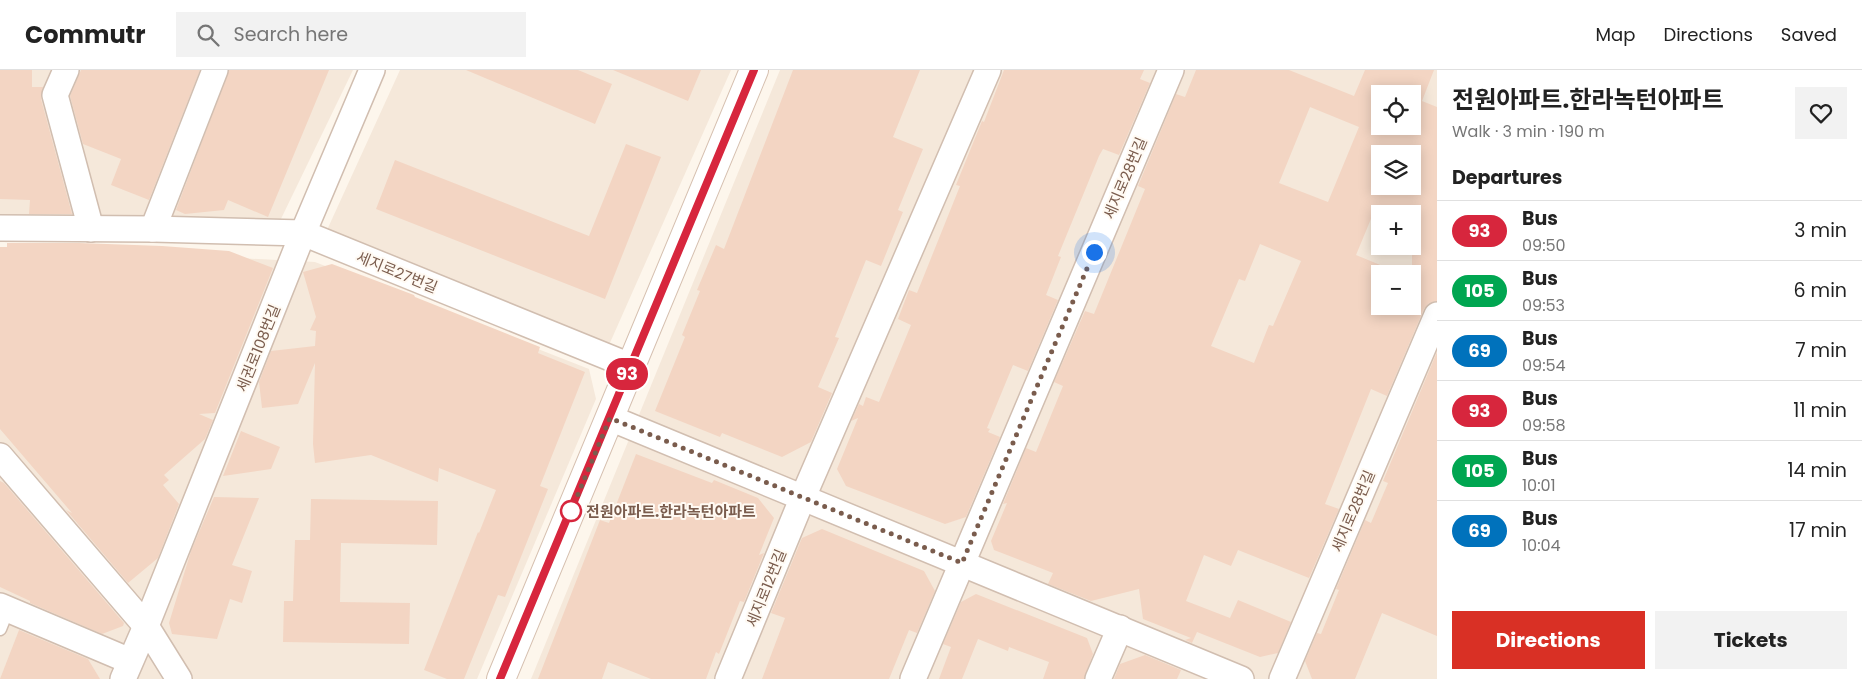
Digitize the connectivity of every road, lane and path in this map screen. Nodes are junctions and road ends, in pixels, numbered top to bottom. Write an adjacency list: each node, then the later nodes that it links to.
1 (66, 70): 8 (street)
2 (215, 70): 9 (street)
3 (372, 70): 10 (street, 세권로108번길)
4 (754, 70): 12 (street)
5 (988, 70): 15 (street)
6 (1171, 70): 16 (street, 세지로28번길)
7 (0, 228): 8 (street, 세지로27번길)
8 (91, 229): 9 (street, 세지로27번길)
9 (153, 229): 10 (street, 세지로27번길)
10 (303, 233): 12 (street, 세지로27번길); 18 (street, 세권로108번길)
11 (1437, 315): 27 (street, 세지로28번길)
12 (630, 366): 13 (street)
13 (610, 418): 15 (street); 22 (street)
14 (0, 456): 18 (street)
15 (803, 497): 16 (street); 23 (street, 세지로12번길)
16 (962, 563): 19 (street); 24 (street)
17 (3, 615): 20 (street, 세권로108번길)
18 (146, 626): 20 (street, 세권로108번길); 21 (street)
19 (1120, 628): 25 (street); 26 (street)
20 (127, 670)
21 (179, 679)
22 (500, 679)
23 (728, 679)
24 (913, 679)
25 (1098, 679)
26 (1241, 679)
27 (1282, 679)

